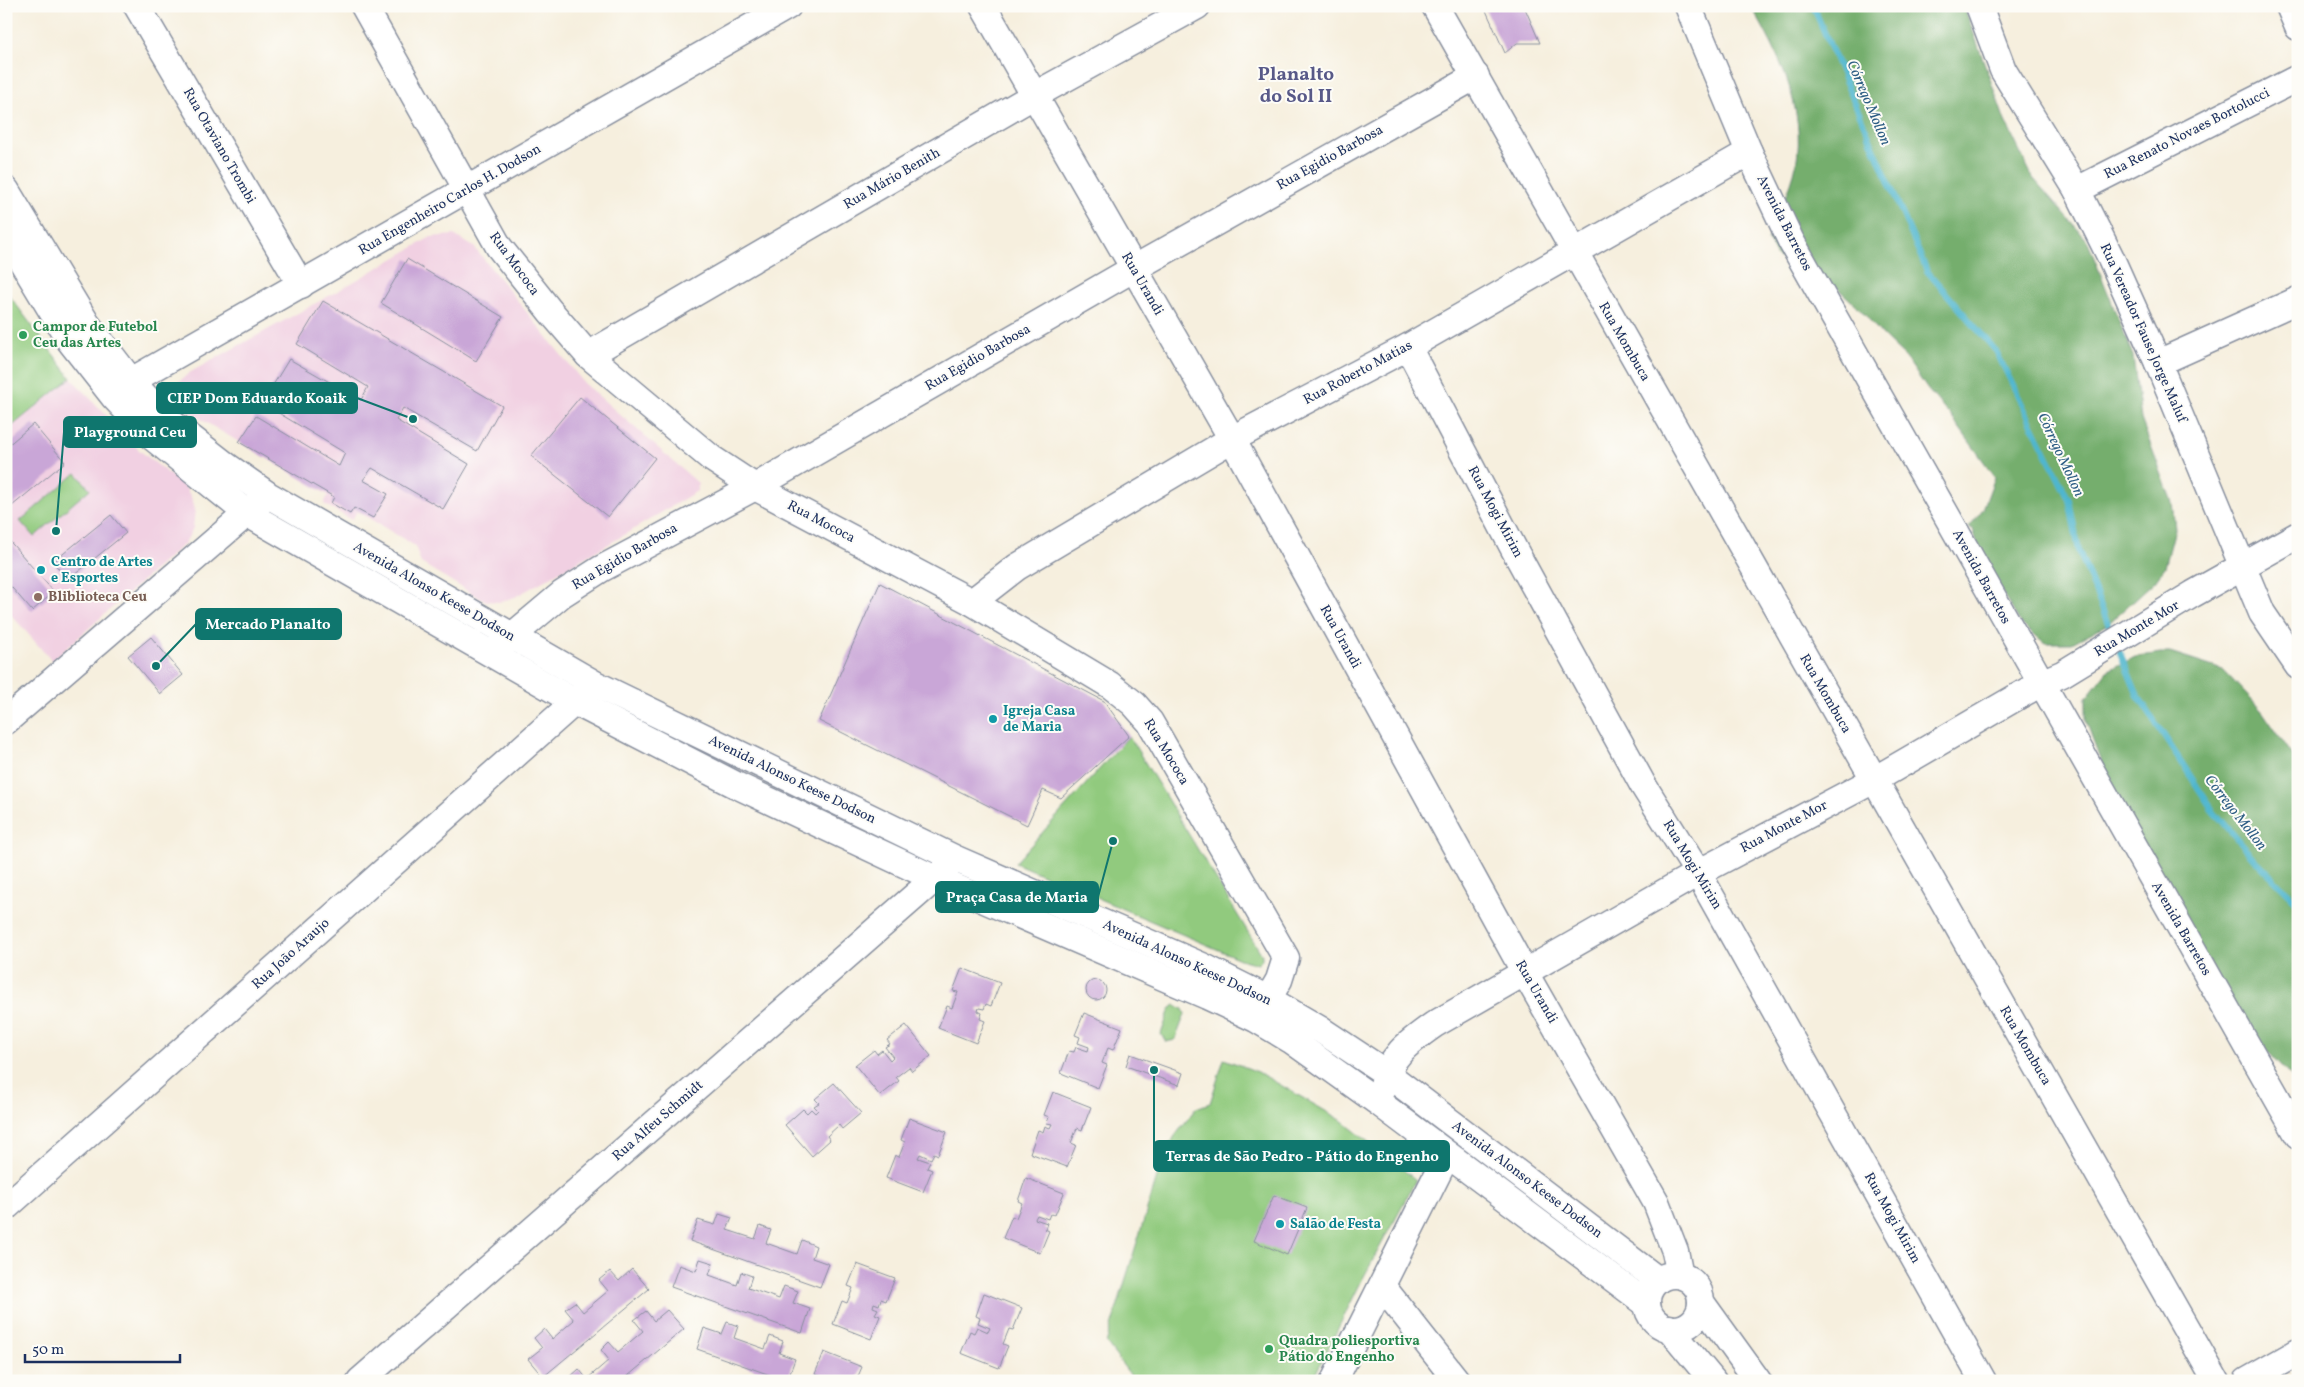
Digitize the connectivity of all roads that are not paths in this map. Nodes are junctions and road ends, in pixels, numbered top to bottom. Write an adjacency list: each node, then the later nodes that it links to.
1 (137, 6): 21 (street, Rua Otaviano Trombi)
2 (364, 6): 16 (street, Rua Mococa)
3 (983, 6): 13 (street, Rua Urandi)
4 (1198, 6): 13 (street, Rua Mário Benith)
5 (1435, 6): 11 (street, Rua Mombuca)
6 (1688, 6): 14 (street, Avenida Barretos)
7 (1978, 6): 17 (street, Rua Vereador Fause Jorge Maluf)
8 (2289, 6): 10 (street)
9 (780, 8): 16 (street, Rua Engenheiro Carlos H. Dodson)
10 (2298, 27)
11 (1476, 76): 19 (street, Rua Mombuca); 20 (street, Rua Egidio Barbosa)
12 (2298, 78): 17 (street, Rua Renato Novaes Bortolucci)
13 (1035, 95): 20 (street, Rua Urandi); 24 (street, Rua Mário Benith)
14 (1749, 152): 19 (street, Rua Roberto Matias); 37 (street, Avenida Barretos)
15 (6, 190): 18 (street, Avenida Alonso Keese Dodson)
16 (466, 190): 21 (street, Rua Engenheiro Carlos H. Dodson); 24 (street, Rua Mococa)
17 (2076, 190): 25 (street, Rua Vereador Fause Jorge Maluf)
18 (14, 243): 26 (street, Avenida Alonso Keese Dodson)
19 (1573, 251): 23 (street, Rua Roberto Matias); 41 (street, Rua Mombuca)
20 (1133, 269): 27 (street, Rua Urandi); 28 (street, Rua Egidio Barbosa)
21 (301, 285): 26 (street, Rua Engenheiro Carlos H. Dodson)
22 (2298, 300): 25 (street)
23 (1408, 347): 27 (street, Rua Roberto Matias); 43 (street, Rua Mogi Mirim)
24 (588, 355): 28 (street, Rua Mococa)
25 (2158, 363): 32 (street, Rua Vereador Fause Jorge Maluf)
26 (123, 389): 29 (street, Avenida Alonso Keese Dodson); 30 (street, Avenida Alonso Keese Dodson)
27 (1232, 439): 33 (street, Rua Roberto Matias); 45 (street, Rua Urandi)
28 (755, 487): 33 (street, Rua Mococa); 34 (street, Rua Egidio Barbosa)
29 (268, 495): 30 (street); 34 (street, Avenida Alonso Keese Dodson)
30 (248, 514): 35 (street, Avenida Alonso Keese Dodson); 40 (street)
31 (2298, 535): 32 (street, Rua Monte Mor)
32 (2242, 566): 36 (street, Rua Vereador Fause Jorge Maluf); 37 (street, Rua Monte Mor)
33 (972, 602): 46 (street, Rua Mococa)
34 (511, 637): 35 (street, Rua Egidio Barbosa); 38 (street, Avenida Alonso Keese Dodson)
35 (490, 654): 39 (street, Avenida Alonso Keese Dodson)
36 (2298, 666)
37 (2052, 679): 41 (street, Rua Monte Mor); 49 (street, Avenida Barretos)
38 (594, 684): 39 (street, Rua João Araujo); 42 (street, Avenida Alonso Keese Dodson)
39 (575, 702): 44 (street, Avenida Alonso Keese Dodson); 51 (street, Rua João Araujo)
40 (6, 721)
41 (1874, 780): 43 (street, Rua Monte Mor); 64 (street, Rua Mombuca)
42 (956, 859): 44 (street, Rua Alfeu Schmidt); 46 (street, Avenida Alonso Keese Dodson)
43 (1698, 873): 45 (street, Rua Monte Mor); 63 (street, Rua Mogi Mirim)
44 (936, 879): 48 (street, Avenida Alonso Keese Dodson); 58 (street, Rua Alfeu Schmidt)
45 (1524, 973): 47 (street, Rua Monte Mor); 52 (street, Rua Urandi)
46 (1268, 999): 47 (street, Avenida Alonso Keese Dodson)
47 (1386, 1073): 48 (street); 52 (street, Avenida Alonso Keese Dodson)
48 (1380, 1103): 50 (street, Avenida Alonso Keese Dodson)
49 (2298, 1135)
50 (1447, 1155): 53 (street); 55 (street, Avenida Alonso Keese Dodson)
51 (6, 1207)
52 (1669, 1278): 54 (street); 55 (street)
53 (1382, 1286): 59 (street); 60 (street)
54 (1701, 1302): 56 (street); 62 (street)
55 (1647, 1304): 56 (street)
56 (1669, 1328): 61 (street)
57 (2298, 1352): 65 (street)
58 (360, 1381)
59 (1334, 1381)
60 (1457, 1381)
61 (1713, 1381)
62 (1758, 1381)
63 (1983, 1381)
64 (2216, 1381)
65 (2247, 1381)

